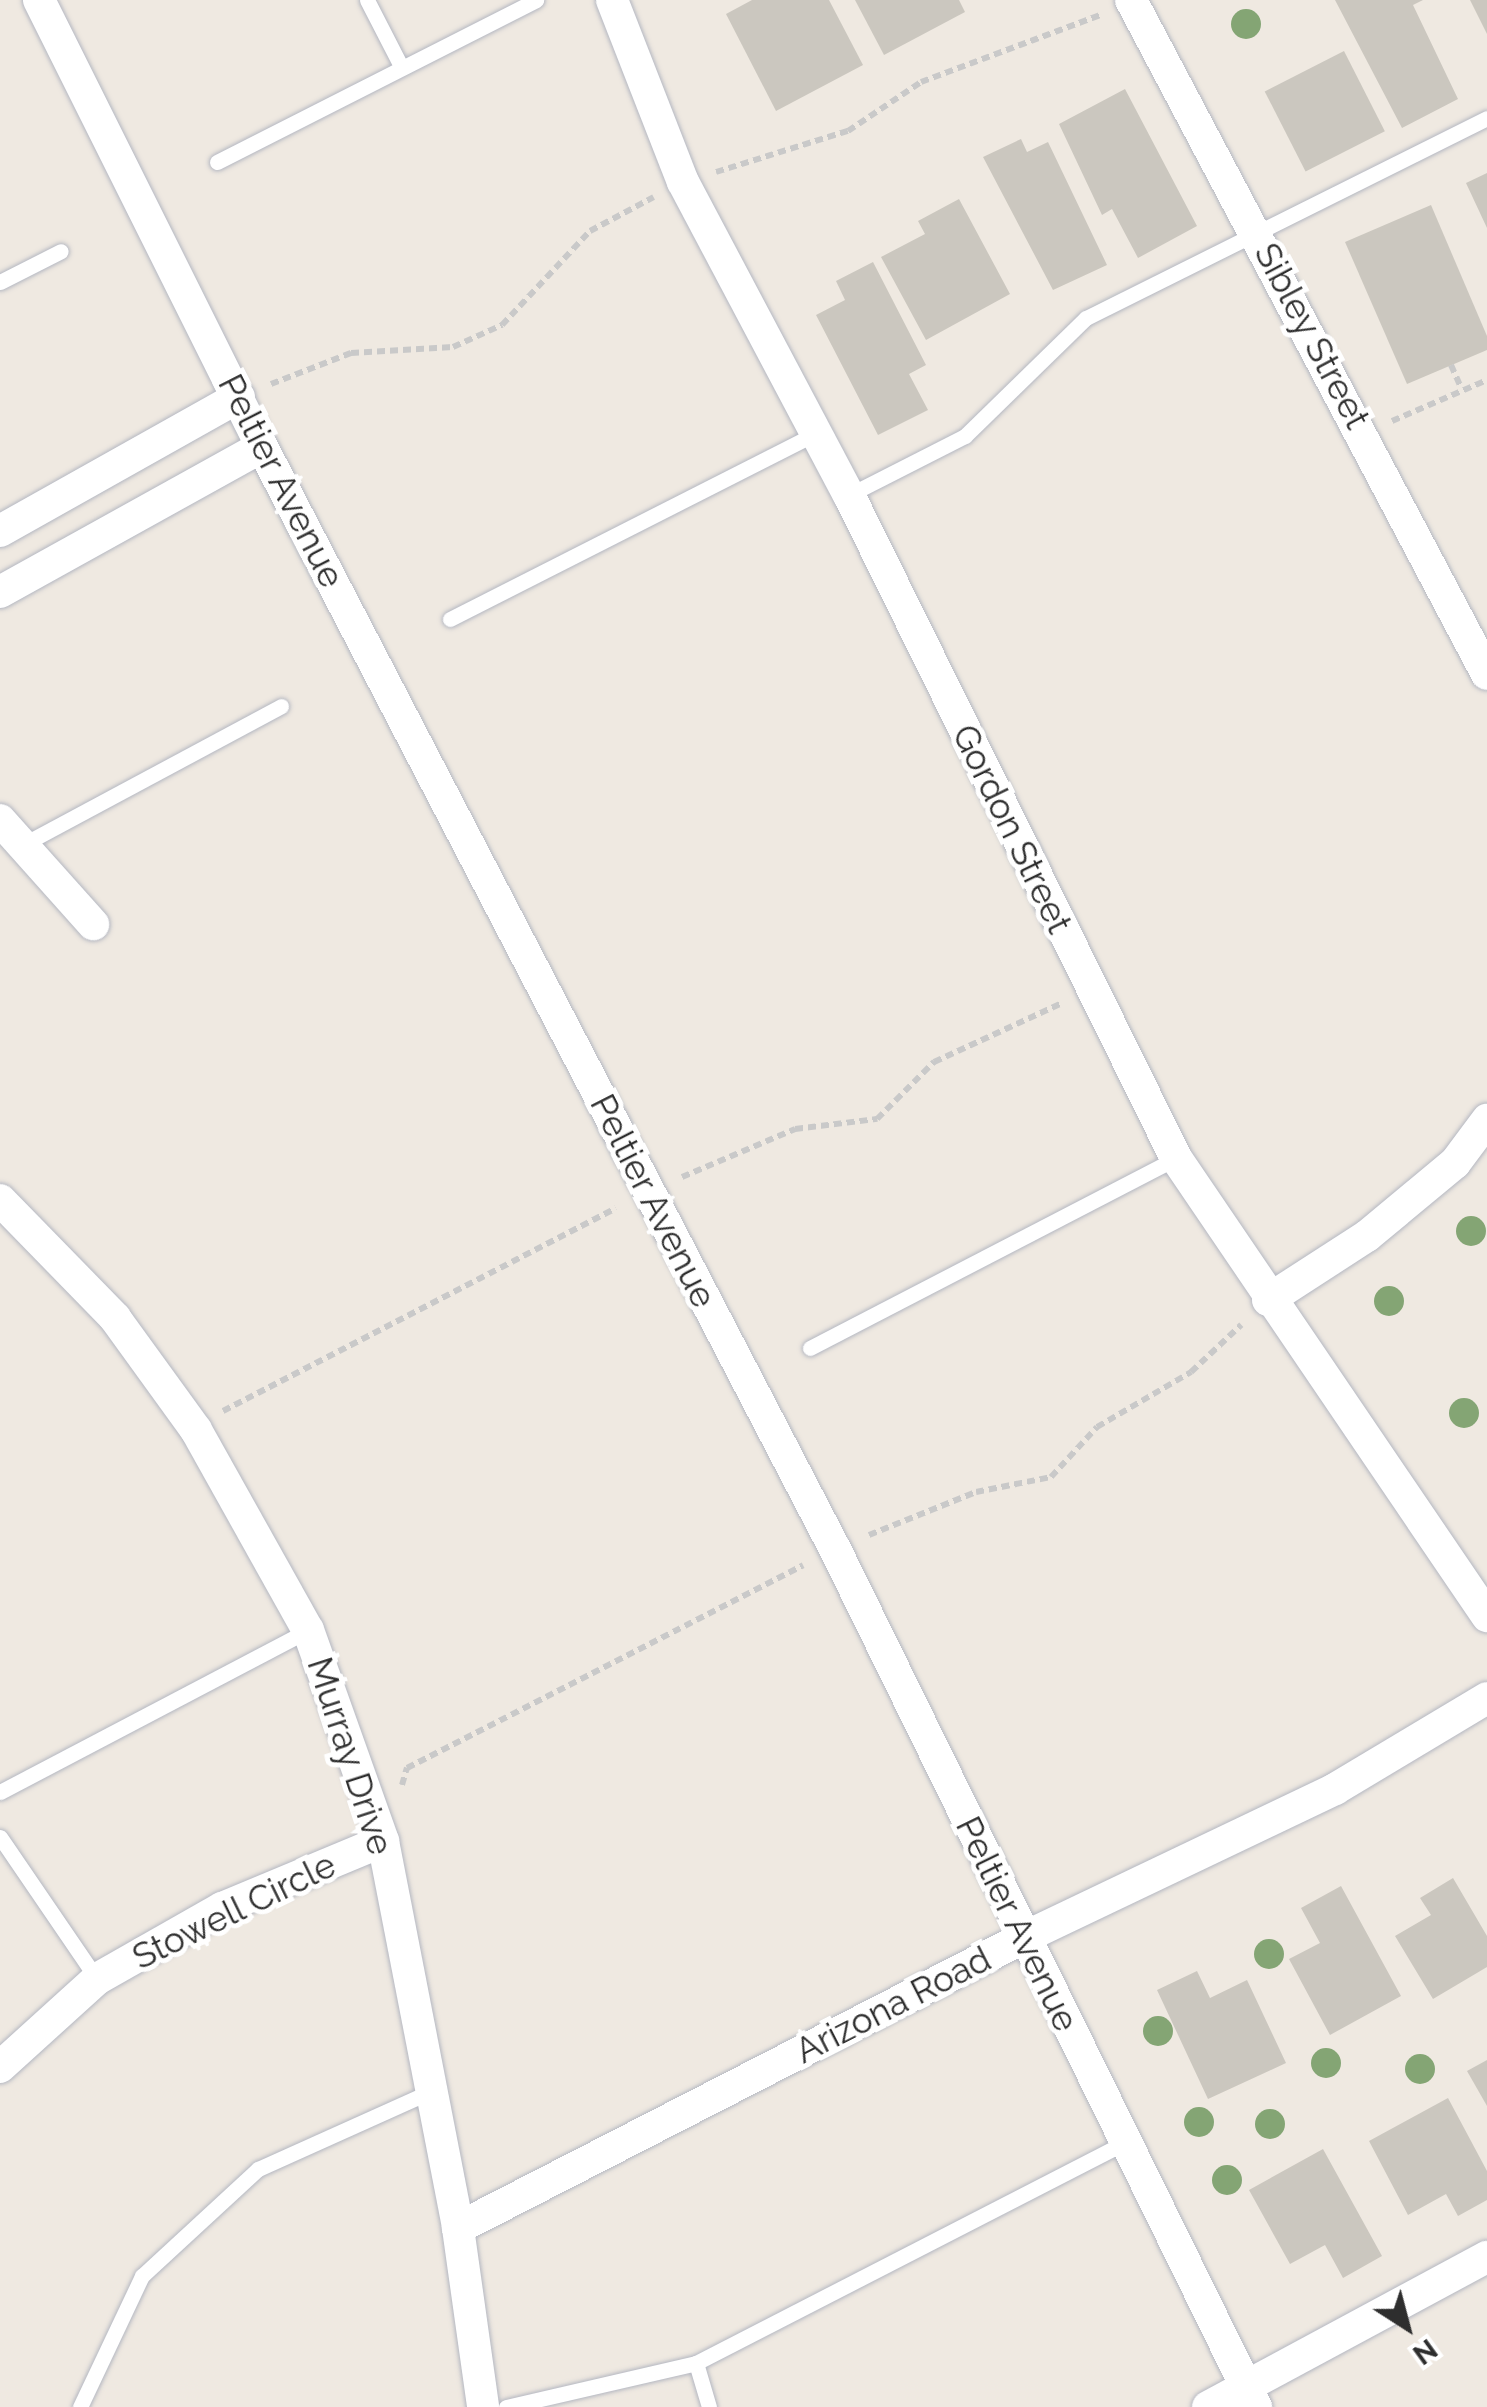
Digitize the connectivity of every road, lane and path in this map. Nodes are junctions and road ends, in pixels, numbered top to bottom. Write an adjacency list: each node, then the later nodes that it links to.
1 (39, 0): 15 (street, Peltier Avenue)
2 (366, 0): 6 (lane)
3 (536, 0): 6 (lane)
4 (612, 0): 16 (street, Gordon Street)
5 (1131, 0): 9 (street, Sibley Street)
6 (402, 68): 8 (lane)
7 (1487, 118): 9 (lane)
8 (216, 162)
9 (1258, 235): 17 (street, Sibley Street); 19 (lane)
10 (62, 251): 11 (lane)
11 (0, 282)
12 (1451, 366): 14 (path)
13 (1487, 380): 14 (path)
14 (1461, 388): 17 (path)
15 (239, 397): 18 (street, Peltier Avenue); 20 (street)
16 (816, 433): 19 (street, Gordon Street); 22 (lane)
17 (1366, 436): 23 (street, Sibley Street)
18 (262, 447): 21 (street); 39 (street, Peltier Avenue)
19 (849, 494): 29 (street, Gordon Street)
20 (0, 531)
21 (0, 592)
22 (450, 619)
23 (1487, 674)
24 (281, 706): 26 (lane)
25 (0, 820): 26 (street)
26 (22, 845): 27 (street)
27 (93, 924)
28 (1487, 1120): 31 (street)
29 (1176, 1158): 31 (street, Gordon Street); 32 (lane)
30 (0, 1200): 34 (street, Murray Drive)
31 (1268, 1300): 33 (street, Gordon Street)
32 (810, 1348)
33 (1487, 1616)
34 (308, 1630): 36 (lane); 38 (street, Murray Drive)
35 (1487, 1698): 39 (street, Arizona Road)
36 (0, 1792)
37 (0, 1837): 40 (lane)
38 (383, 1841): 40 (street, Stowell Circle); 42 (street, Murray Drive)
39 (1022, 1938): 43 (street, Peltier Avenue); 44 (street, Arizona Road)
40 (97, 1979): 41 (street, Stowell Circle)
41 (0, 2067)
42 (429, 2092): 44 (street, Murray Drive); 48 (lane)
43 (1126, 2142): 46 (lane); 47 (street, Peltier Avenue)
44 (458, 2228): 49 (street, Murray Drive)
45 (1487, 2257): 47 (street)
46 (696, 2364): 50 (lane); 51 (lane)
47 (1252, 2396): 52 (street)
48 (80, 2407)
49 (482, 2407)
50 (506, 2407)
51 (708, 2407)
52 (1208, 2407)

